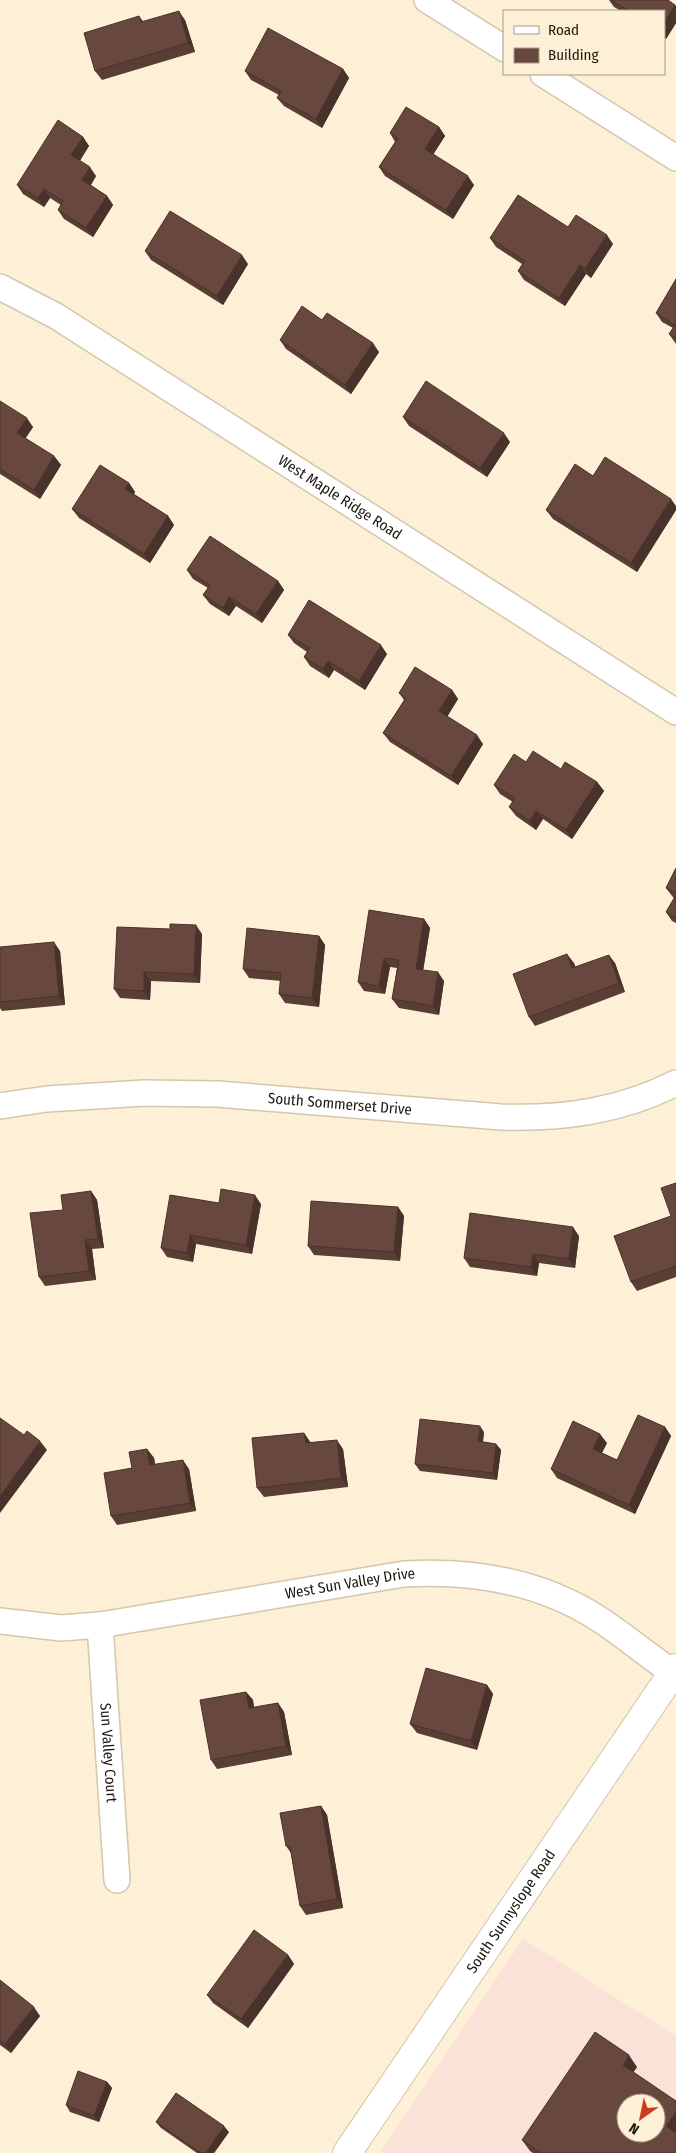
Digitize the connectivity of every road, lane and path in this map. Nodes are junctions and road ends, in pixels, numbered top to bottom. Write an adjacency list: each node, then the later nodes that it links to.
1 (427, 0): 2 (street)
2 (503, 48)
3 (545, 75): 4 (street)
4 (676, 158)
5 (0, 287): 6 (street, West Maple Ridge Road)
6 (676, 712)
7 (676, 1083): 8 (street, South Sommerset Drive)
8 (0, 1106)
9 (0, 1621): 10 (street, West Sun Valley Drive)
10 (100, 1625): 11 (street, West Sun Valley Drive); 12 (street, Sun Valley Court)
11 (675, 1672): 13 (street, South Sunnyslope Road)
12 (117, 1880)
13 (347, 2153)

